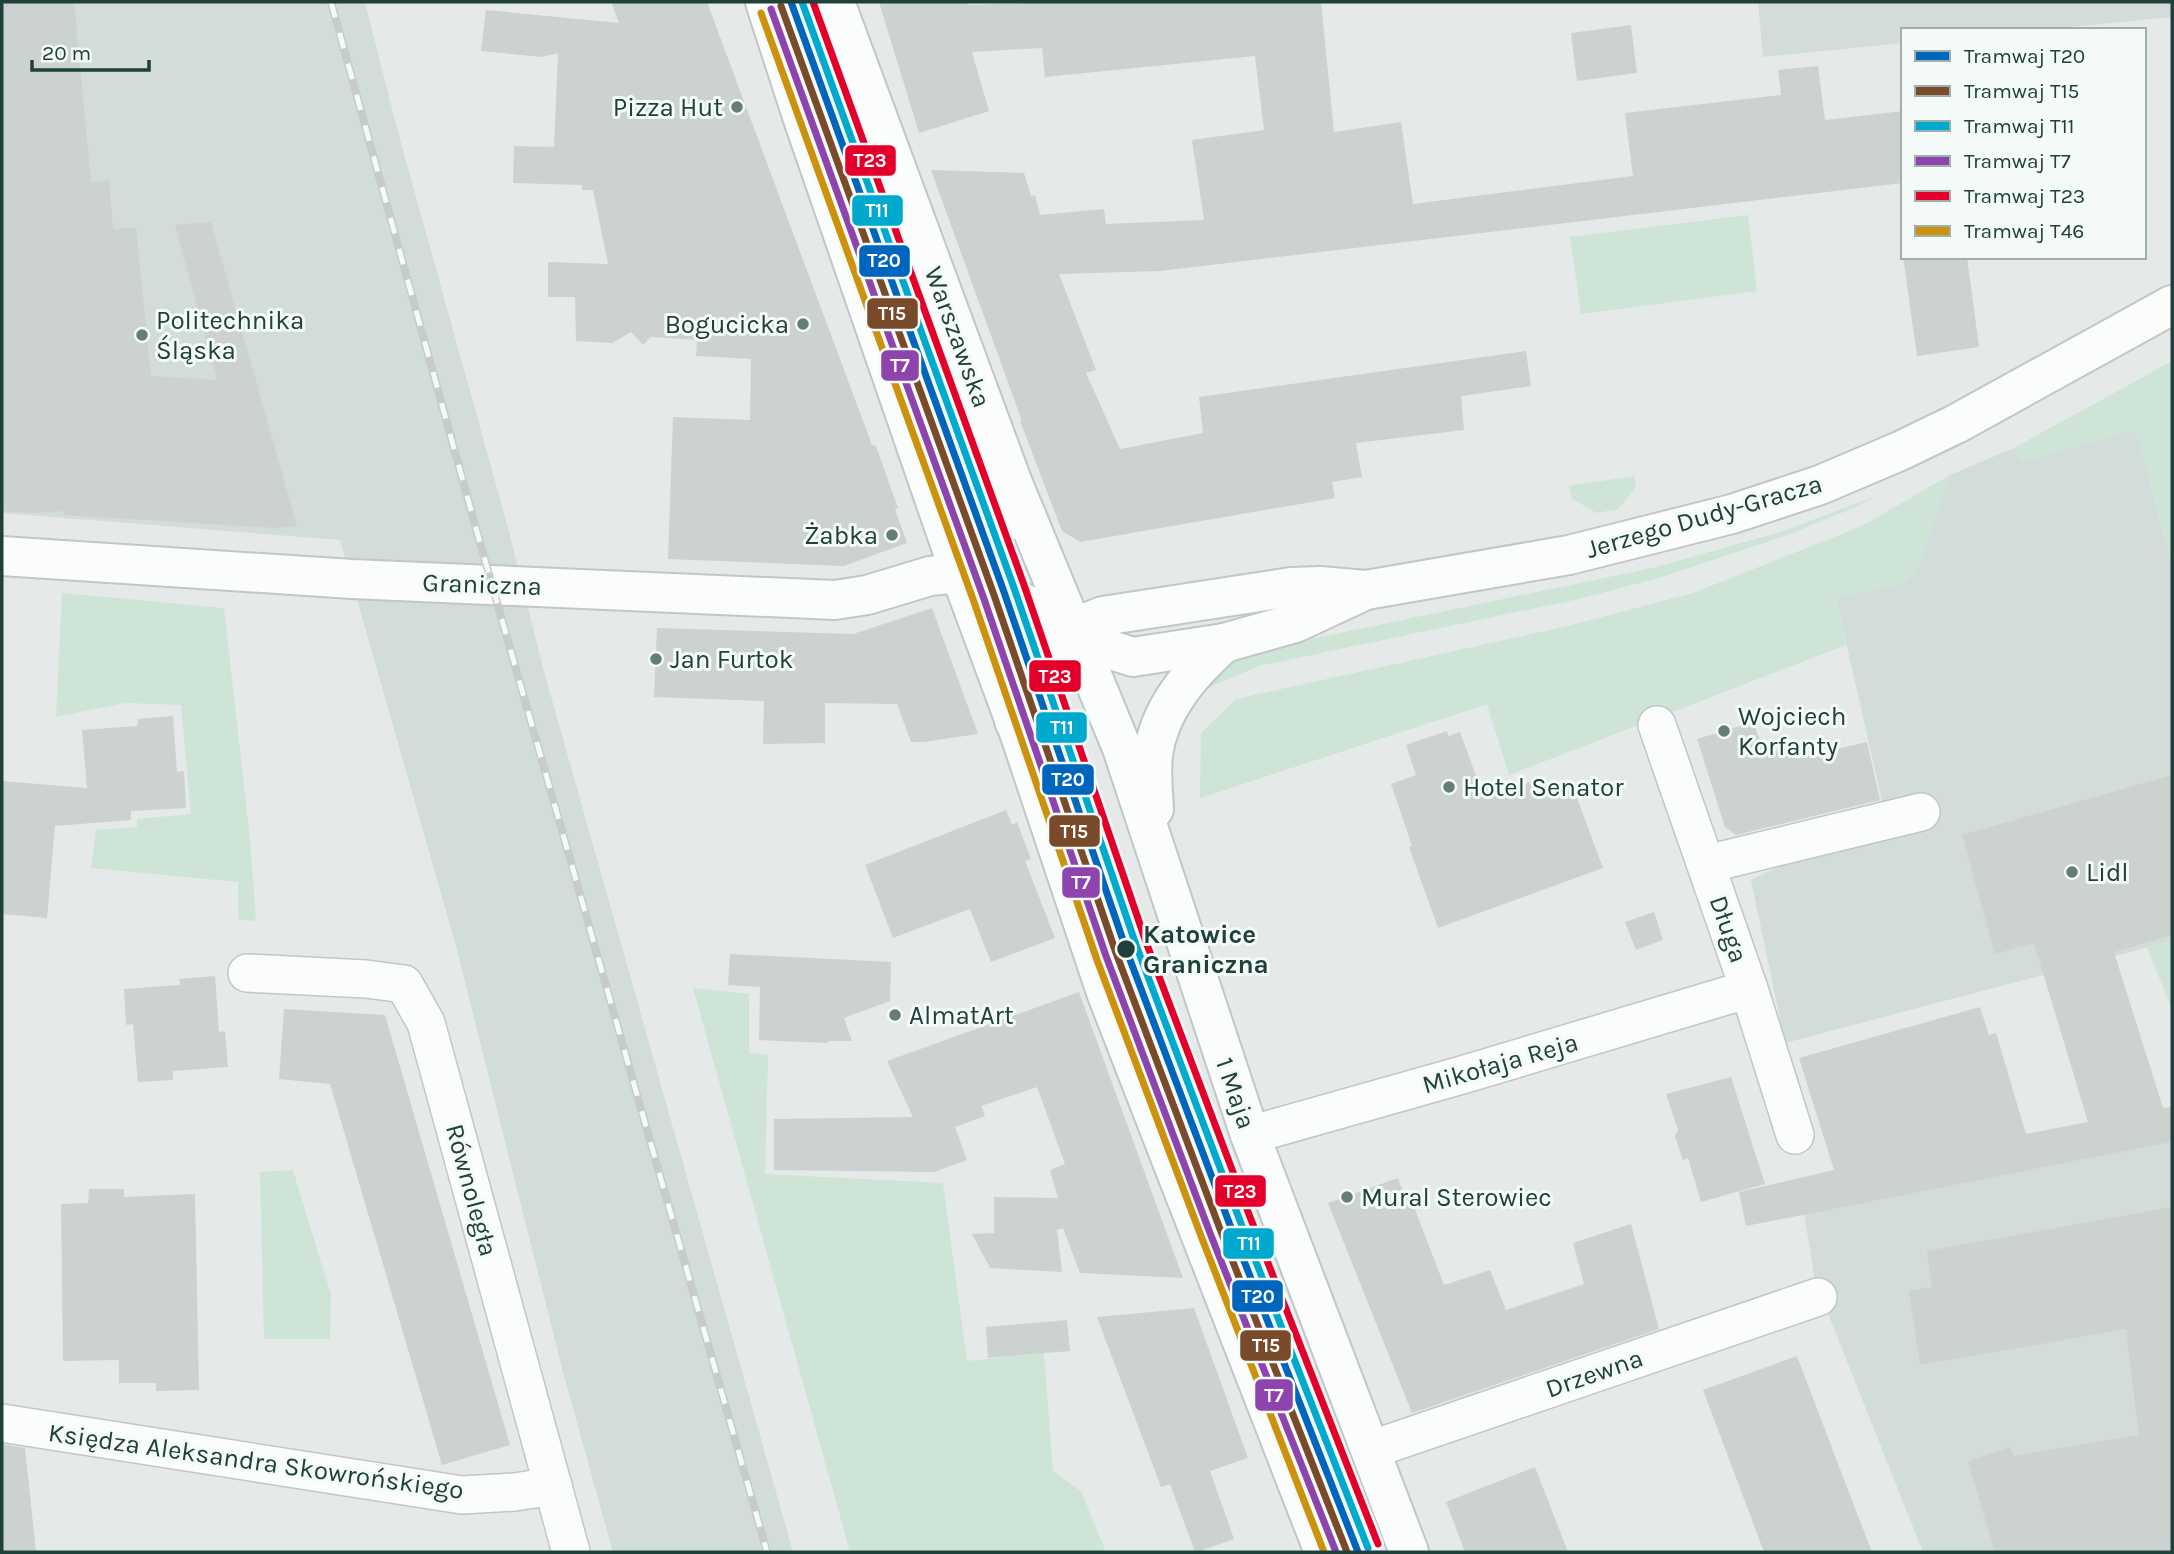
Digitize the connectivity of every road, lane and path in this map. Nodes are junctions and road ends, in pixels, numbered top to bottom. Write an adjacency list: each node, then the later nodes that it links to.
1 (765, 2): 6 (street)
2 (835, 2): 4 (street, Warszawska)
3 (2172, 305): 7 (street, Jerzego Dudy-Gracza)
4 (1019, 500): 6 (street); 8 (street, Warszawska)
5 (2, 556): 6 (street, Graniczna)
6 (960, 573): 8 (street); 10 (street)
7 (1366, 590): 8 (street, Jerzego Dudy-Gracza); 9 (street, Jerzego Dudy-Gracza)
8 (1073, 630): 9 (street, Jerzego Dudy-Gracza); 10 (street); 13 (street, 1 Maja)
9 (1224, 643): 13 (street)
10 (1014, 721): 24 (street)
11 (1657, 725): 14 (street, Długa)
12 (1921, 812): 14 (street)
13 (1157, 856): 17 (street, 1 Maja)
14 (1707, 864): 16 (street, Długa)
15 (247, 974): 22 (street, Równoległa)
16 (1749, 989): 17 (street, Mikołaja Reja); 18 (street, Długa)
17 (1250, 1135): 21 (street, 1 Maja)
18 (1796, 1135)
19 (1818, 1297): 21 (street, Drzewna)
20 (2, 1423): 22 (street, Księdza Aleksandra Skowrońskiego)
21 (1370, 1450): 25 (street, 1 Maja)
22 (553, 1486): 23 (street, Równoległa)
23 (571, 1552)
24 (1324, 1552)
25 (1409, 1552)

